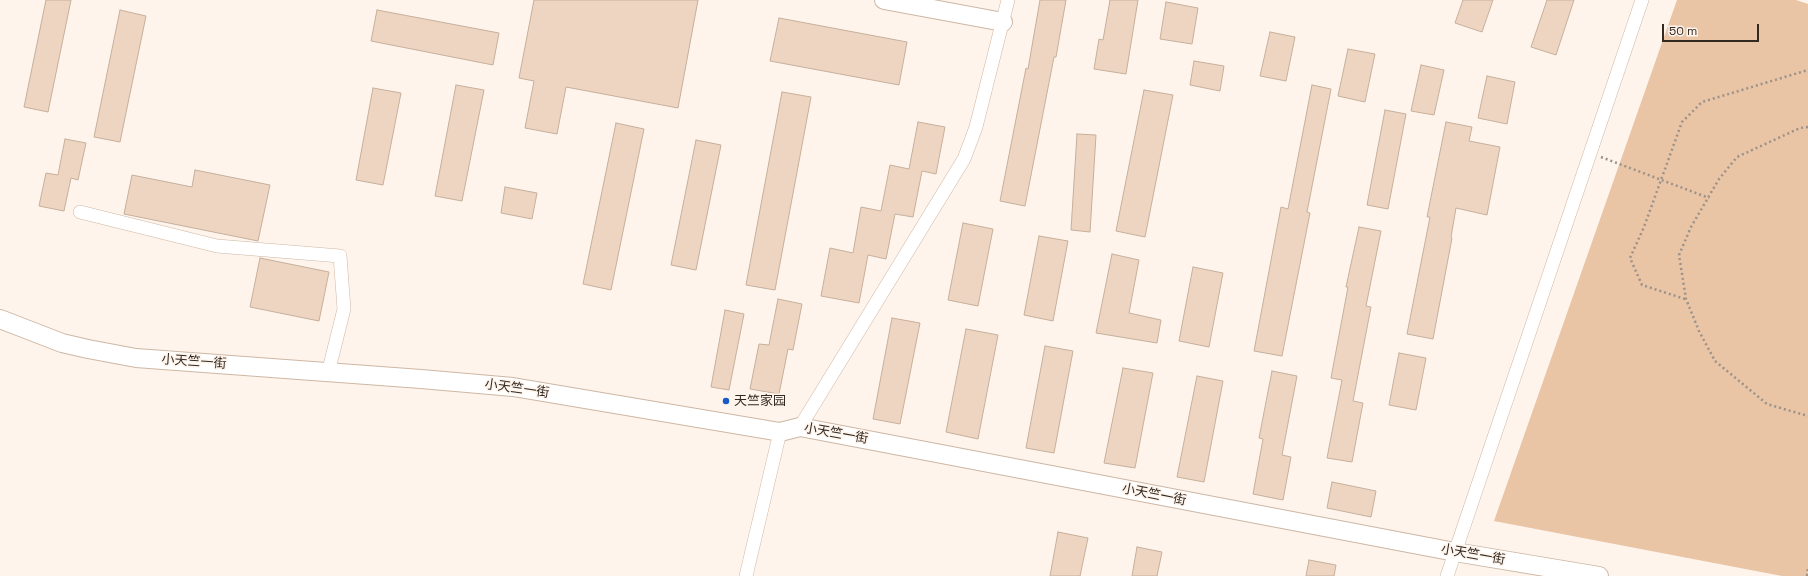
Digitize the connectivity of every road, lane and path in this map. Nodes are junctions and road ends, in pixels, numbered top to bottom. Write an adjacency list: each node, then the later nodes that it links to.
1 (884, 0): 4 (street)
2 (1008, 0): 4 (street)
3 (1642, 0): 7 (street)
4 (1003, 22): 15 (street)
5 (1808, 70): 8 (path)
6 (1808, 127): 9 (path)
7 (1589, 153): 8 (path); 17 (street)
8 (1660, 180): 9 (path); 11 (path)
9 (1709, 198): 11 (path)
10 (80, 212): 13 (street)
11 (1686, 299): 14 (path)
12 (0, 319): 13 (street, 小天竺一街)
13 (328, 373): 16 (street, 小天竺一街)
14 (1808, 416)
15 (800, 427): 16 (street, 小天竺一街); 17 (street, 小天竺一街)
16 (780, 432): 19 (street)
17 (1455, 552): 20 (street); 21 (street, 小天竺一街)
18 (1808, 568): 22 (path)
19 (746, 576)
20 (1447, 576)
21 (1599, 576)
22 (1807, 576)

